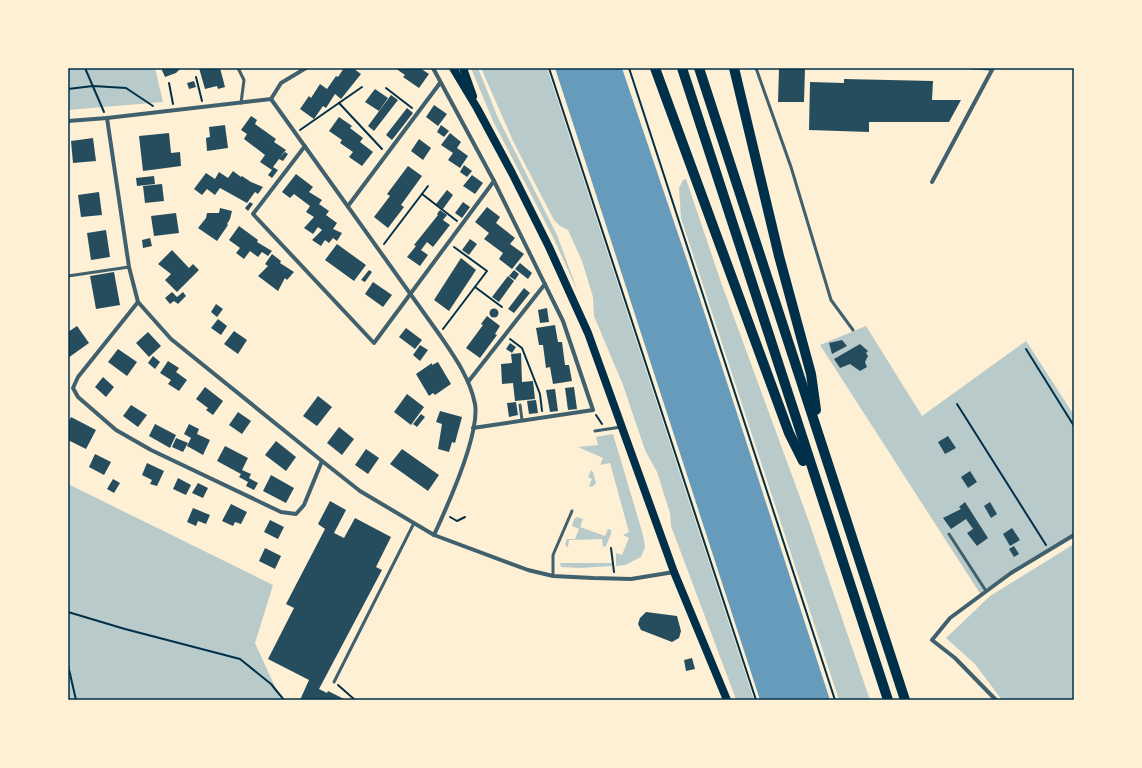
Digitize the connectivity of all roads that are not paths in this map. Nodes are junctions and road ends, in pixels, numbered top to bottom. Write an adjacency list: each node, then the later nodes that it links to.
1 (238, 68): 15 (lane)
2 (306, 68): 14 (street)
3 (433, 68): 13 (street)
4 (453, 68): 16 (main road)
5 (463, 68): 16 (main road)
6 (655, 68): 37 (highway)
7 (682, 68): 37 (highway)
8 (699, 68): 35 (highway)
9 (734, 68): 35 (highway)
10 (756, 68): 28 (lane)
11 (972, 68): 12 (lane)
12 (993, 69): 21 (street)
13 (440, 83): 20 (street); 22 (street)
14 (271, 99): 15 (street); 19 (street)
15 (241, 103): 17 (street)
16 (477, 108): 32 (main road)
17 (108, 118): 18 (street); 23 (street)
18 (68, 121)
19 (305, 146): 22 (street); 26 (street)
20 (494, 181): 25 (street); 26 (street)
21 (932, 182)
22 (348, 206): 26 (street)
23 (129, 267): 24 (lane); 27 (street)
24 (68, 276)
25 (545, 284): 29 (street); 31 (street)
26 (410, 294): 29 (street)
27 (138, 302): 36 (street); 36 (street)
28 (854, 330)
29 (468, 382): 33 (street)
30 (520, 404): 31 (lane)
31 (522, 420): 33 (street)
32 (622, 427): 34 (lane); 43 (main road)
33 (473, 428): 41 (street)
34 (595, 431)
35 (819, 436): 49 (highway)
36 (322, 461): 39 (street)
37 (817, 487): 48 (highway)
38 (572, 511): 44 (lane)
39 (414, 524): 41 (street); 46 (lane)
40 (949, 534): 45 (lane)
41 (434, 535): 44 (street)
42 (1074, 535): 45 (street)
43 (674, 572): 44 (street); 47 (main road)
44 (553, 576)
45 (986, 591): 50 (street)
46 (334, 682)
47 (727, 700)
48 (888, 700)
49 (905, 700)
50 (996, 700)

